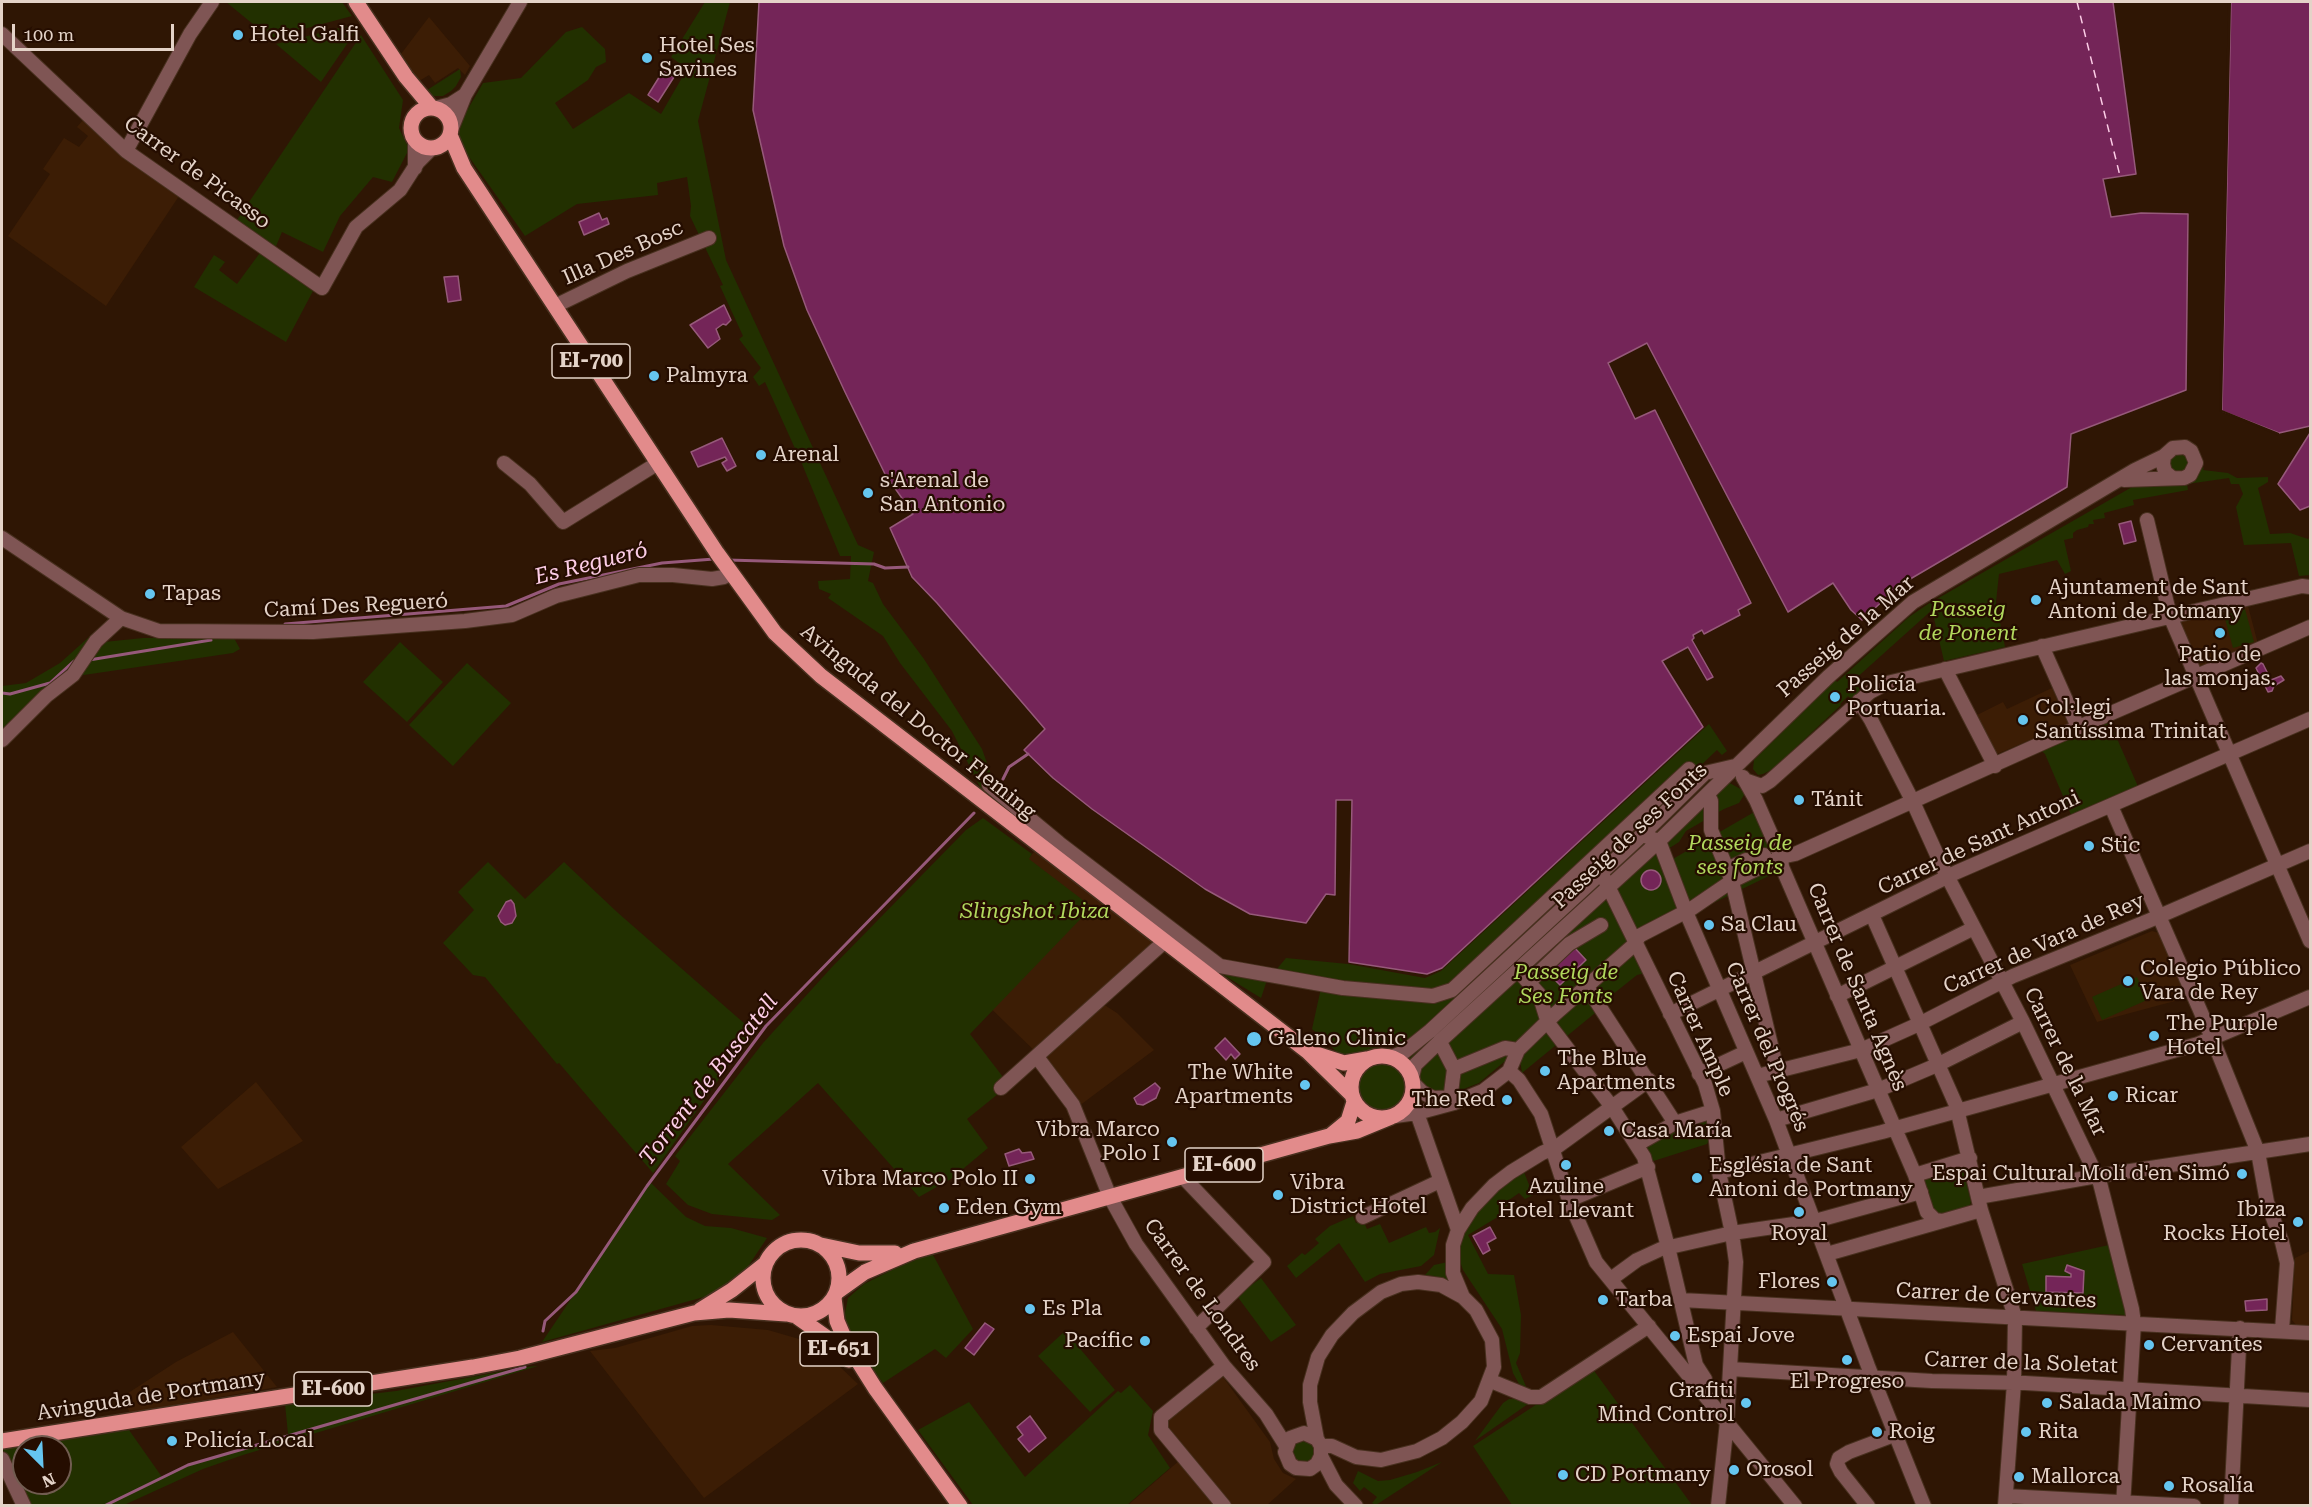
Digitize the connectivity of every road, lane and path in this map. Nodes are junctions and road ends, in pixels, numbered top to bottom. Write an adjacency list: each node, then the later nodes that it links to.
1 (212, 2): 12 (street)
2 (356, 2): 5 (main road, Avinguda del Doctor Fleming / EI-700)
3 (520, 2): 6 (street)
4 (2, 36): 12 (street, Carrer de Picasso)
5 (406, 77): 7 (main road, Avinguda del Doctor Fleming / EI-700); 8 (main road, Avinguda del Doctor Fleming / EI-700)
6 (465, 95): 7 (street); 9 (street)
7 (434, 108): 8 (main road); 9 (main road, Avinguda del Doctor Fleming / EI-700)
8 (416, 114): 10 (main road, Avinguda del Doctor Fleming / EI-700)
9 (451, 132): 11 (main road); 14 (main road, Avinguda del Doctor Fleming / EI-700)
10 (415, 141): 11 (main road, Avinguda del Doctor Fleming / EI-700); 13 (street)
11 (433, 148): 13 (street); 14 (main road, Avinguda del Doctor Fleming / EI-700)
12 (126, 151): 13 (street, Carrer de Picasso)
13 (415, 168)
14 (464, 168): 16 (main road, Avinguda del Doctor Fleming / EI-700)
15 (709, 238): 16 (street, Illa Des Bosc)
16 (555, 306): 19 (main road, Avinguda del Doctor Fleming / EI-700)
17 (2164, 456): 20 (street); 20 (street); 21 (street, Passeig de la Mar)
18 (504, 463): 19 (street)
19 (658, 463): 24 (main road, Avinguda del Doctor Fleming / EI-700)
20 (2171, 477): 21 (street, Passeig de la Mar)
21 (2119, 480): 37 (street, Passeig de la Mar)
22 (2147, 520): 26 (street)
23 (2, 538): 27 (street, Camí Des Regueró)
24 (724, 564): 27 (street, Camí Des Regueró); 62 (main road, Avinguda del Doctor Fleming / EI-700)
25 (2310, 586): 26 (street)
26 (2169, 616): 29 (street); 31 (street)
27 (121, 618): 35 (street)
28 (2310, 627): 31 (street)
29 (2042, 646): 30 (street); 34 (street)
30 (1945, 669): 32 (street); 38 (street)
31 (2195, 676): 34 (street); 36 (street)
32 (1859, 701): 42 (street); 45 (street, Carrer de la Mar)
33 (2310, 719): 36 (street, Carrer de Sant Antoni)
34 (2078, 728): 38 (street)
35 (2, 740)
36 (2229, 754): 46 (street, Carrer de Sant Antoni); 51 (street)
37 (1735, 766): 40 (street, Carrer de Santa Agnès); 47 (street, Passeig de ses Fonts); 48 (street, Passeig de ses Fonts)
38 (1995, 766): 45 (street)
39 (1689, 769): 41 (street)
40 (1745, 780): 42 (street); 44 (street, Carrer de Santa Agnès)
41 (989, 785)
42 (1762, 786): 44 (street)
43 (1709, 797): 53 (street)
44 (1756, 800): 50 (street, Carrer de Santa Agnès)
45 (1912, 802): 50 (street); 54 (street, Carrer de la Mar)
46 (2111, 806): 54 (street, Carrer de Sant Antoni); 58 (street)
47 (1642, 835): 48 (street); 52 (street, Passeig de ses Fonts)
48 (1659, 841): 55 (street, Passeig de ses Fonts); 56 (street, Carrer del Progrés)
49 (2310, 851): 51 (street, Carrer de Vara de Rey)
50 (1778, 853): 53 (street); 64 (street, Carrer de Santa Agnès)
51 (2277, 865): 58 (street, Carrer de Vara de Rey); 61 (street)
52 (1601, 872): 55 (street, Carrer Ample); 83 (street, Passeig de ses Fonts)
53 (1729, 875): 56 (street); 66 (street)
54 (1948, 877): 57 (street, Carrer de Sant Antoni); 60 (street, Carrer de la Mar)
55 (1608, 886): 63 (street, Carrer Ample); 92 (street, Passeig de ses Fonts)
56 (1686, 912): 63 (street); 69 (street, Carrer del Progrés)
57 (1872, 915): 64 (street, Carrer de Sant Antoni); 65 (street)
58 (2159, 916): 67 (street, Carrer de Vara de Rey); 76 (street)
59 (1601, 925): 74 (street)
60 (1974, 928): 65 (street); 67 (street, Carrer de la Mar)
61 (2310, 941)
62 (1164, 942): 80 (main road, Avinguda del Doctor Fleming / EI-700); 82 (street)
63 (1635, 944): 68 (street); 72 (street, Carrer Ample)
64 (1815, 944): 66 (street, Carrer de Sant Antoni); 70 (street, Carrer de Santa Agnès)
65 (1896, 968): 70 (street); 75 (street)
66 (1754, 972): 69 (street, Carrer de Sant Antoni); 87 (street)
67 (2001, 981): 73 (street, Carrer de la Mar); 75 (street, Carrer de Vara de Rey)
68 (1587, 987): 74 (street); 91 (street)
69 (1720, 989): 72 (street, Carrer de Sant Antoni); 81 (street, Carrer del Progrés)
70 (1837, 996): 79 (street, Carrer de Santa Agnès)
71 (2310, 997): 76 (street)
72 (1670, 1014): 89 (street, Carrer Ample)
73 (2023, 1022): 85 (street); 93 (street, Carrer de la Mar)
74 (1548, 1023): 78 (street); 99 (street)
75 (1919, 1024): 79 (street, Carrer de Vara de Rey); 85 (street)
76 (2213, 1040): 93 (street); 111 (street)
77 (1441, 1044): 86 (street)
78 (1518, 1050): 86 (street); 88 (street)
79 (1861, 1050): 87 (street, Carrer de Vara de Rey); 95 (street, Carrer de Santa Agnès)
80 (1308, 1051): 84 (main road, Avinguda del Doctor Fleming / EI-700); 98 (main road, Avinguda del Doctor Fleming / EI-700)
81 (1746, 1052): 89 (street); 90 (street, Carrer del Progrés)
82 (1037, 1057): 94 (street); 121 (street, Carrer de Londres)
83 (1392, 1057): 84 (main road); 92 (main road)
84 (1368, 1059): 98 (main road)
85 (1937, 1065): 95 (street); 101 (street)
86 (1454, 1069): 96 (street)
87 (1777, 1070): 90 (street, Carrer de Vara de Rey)
88 (1509, 1071): 97 (street); 110 (street)
89 (1699, 1074): 100 (street, Carrer Ample)
90 (1757, 1076): 104 (street, Carrer del Progrés)
91 (1649, 1080): 99 (street); 105 (street)
92 (1413, 1081): 97 (street); 103 (main road)
93 (2053, 1084): 101 (street); 117 (street, Carrer de la Mar)
94 (1001, 1088)
95 (1878, 1090): 104 (street); 106 (street, Carrer de Santa Agnès)
96 (1451, 1093)
97 (1468, 1097): 102 (street)
98 (1353, 1098): 103 (main road); 107 (main road, EI-600)
99 (1612, 1107): 108 (street); 110 (street)
100 (1713, 1111): 105 (street); 115 (street, Carrer Ample)
101 (1958, 1111): 106 (street); 113 (street)
102 (1417, 1113): 103 (street); 119 (street)
103 (1393, 1117): 107 (main road, EI-600)
104 (1776, 1120): 112 (street, Carrer del Progrés)
105 (1675, 1123): 108 (street)
106 (1894, 1129): 112 (street); 116 (street, Carrer de Santa Agnès)
107 (1329, 1136): 118 (main road, EI-600)
108 (1638, 1144): 114 (street)
109 (2310, 1144): 111 (street)
110 (1552, 1148): 122 (street); 127 (street)
111 (2258, 1152): 117 (street); 147 (street)
112 (1790, 1156): 115 (street); 125 (street, Carrer del Progrés)
113 (1970, 1158): 116 (street); 123 (street)
114 (1648, 1167): 122 (street); 130 (street)
115 (1719, 1172): 128 (street, Carrer Ample)
116 (1915, 1175): 120 (street, Carrer de Santa Agnès)
117 (2097, 1176): 123 (street); 143 (street, Carrer de la Mar)
118 (1183, 1177): 121 (main road, EI-600); 145 (street)
119 (1440, 1181): 124 (street); 127 (street)
120 (1921, 1192): 125 (street); 126 (street, Carrer de Santa Agnès)
121 (1110, 1197): 131 (main road, EI-600); 145 (street, Carrer de Londres)
122 (1569, 1200): 134 (street)
123 (1980, 1203): 126 (street); 142 (street)
124 (1363, 1217)
125 (1815, 1221): 128 (street); 132 (street, Carrer del Progrés)
126 (1942, 1221): 132 (street)
127 (1458, 1230): 136 (street)
128 (1732, 1233): 130 (street); 138 (street, Carrer Ample)
129 (821, 1245): 131 (main road, EI-600); 133 (main road, EI-600); 135 (main road)
130 (1668, 1247): 134 (street); 137 (street)
131 (914, 1251): 135 (main road, EI-600)
132 (1827, 1254): 139 (street, Carrer del Progrés)
133 (766, 1263): 140 (main road, Avinguda de Portmany / EI-600); 141 (main road)
134 (1611, 1279): 144 (street)
135 (836, 1295): 141 (main road, EI-600); 155 (main road, EI-651)
136 (1463, 1297): 152 (street); 167 (street)
137 (1681, 1300): 138 (street, Carrer de Cervantes); 154 (street)
138 (1733, 1303): 139 (street, Carrer de Cervantes); 150 (street, Carrer Ample)
139 (1846, 1310): 142 (street, Carrer de Cervantes); 151 (street, Carrer del Progrés)
140 (694, 1313): 141 (main road, Avinguda de Portmany / EI-600); 165 (main road, Avinguda de Portmany / EI-600)
141 (791, 1315): 155 (main road, EI-651)
142 (2015, 1317): 143 (street, Carrer de Cervantes); 153 (street)
143 (2134, 1323): 146 (street, Carrer de Cervantes); 156 (street, Carrer de la Mar)
144 (1649, 1326): 152 (street); 154 (street)
145 (1197, 1328): 149 (street, Carrer de Londres)
146 (2240, 1328): 147 (street, Carrer de Cervantes); 157 (street)
147 (2282, 1330): 148 (street, Carrer de Cervantes)
148 (2310, 1332)
149 (1224, 1366): 161 (street, Carrer de Londres); 176 (street)
150 (1729, 1374): 151 (street, Carrer de la Soletat); 154 (street, Carrer de la Soletat); 158 (street, Carrer Ample)
151 (1872, 1377): 153 (street, Carrer de la Soletat); 164 (street, Carrer del Progrés)
152 (1491, 1381): 167 (street)
153 (2013, 1383): 156 (street, Carrer de la Soletat); 171 (street)
154 (1703, 1384): 160 (street)
155 (875, 1388): 175 (main road, EI-651)
156 (2130, 1389): 157 (street, Carrer de la Soletat); 173 (street, Carrer de la Mar)
157 (2238, 1395): 159 (street, Carrer de la Soletat); 182 (street)
158 (1728, 1399): 160 (street); 162 (street, Carrer Ample)
159 (2310, 1400)
160 (1712, 1402): 162 (street)
161 (1266, 1414): 163 (street, Carrer de Londres); 166 (street, Carrer de Londres)
162 (1727, 1422): 172 (street, Carrer Ample); 178 (street)
163 (1297, 1434): 166 (street); 167 (street)
164 (1894, 1435): 179 (street); 180 (street, Carrer del Progrés)
165 (2, 1441)
166 (1286, 1446): 169 (street)
167 (1320, 1447): 169 (street); 170 (street)
168 (2, 1459): 174 (street)
169 (1310, 1469): 170 (street)
170 (1336, 1485): 177 (street)
171 (2005, 1501): 173 (street)
172 (1719, 1504)
173 (2123, 1504): 181 (street)
174 (24, 1506)
175 (960, 1506)
176 (1224, 1506)
177 (1356, 1506)
178 (1795, 1506)
179 (1868, 1506)
180 (1924, 1506)
181 (2194, 1506)
182 (2231, 1506)

